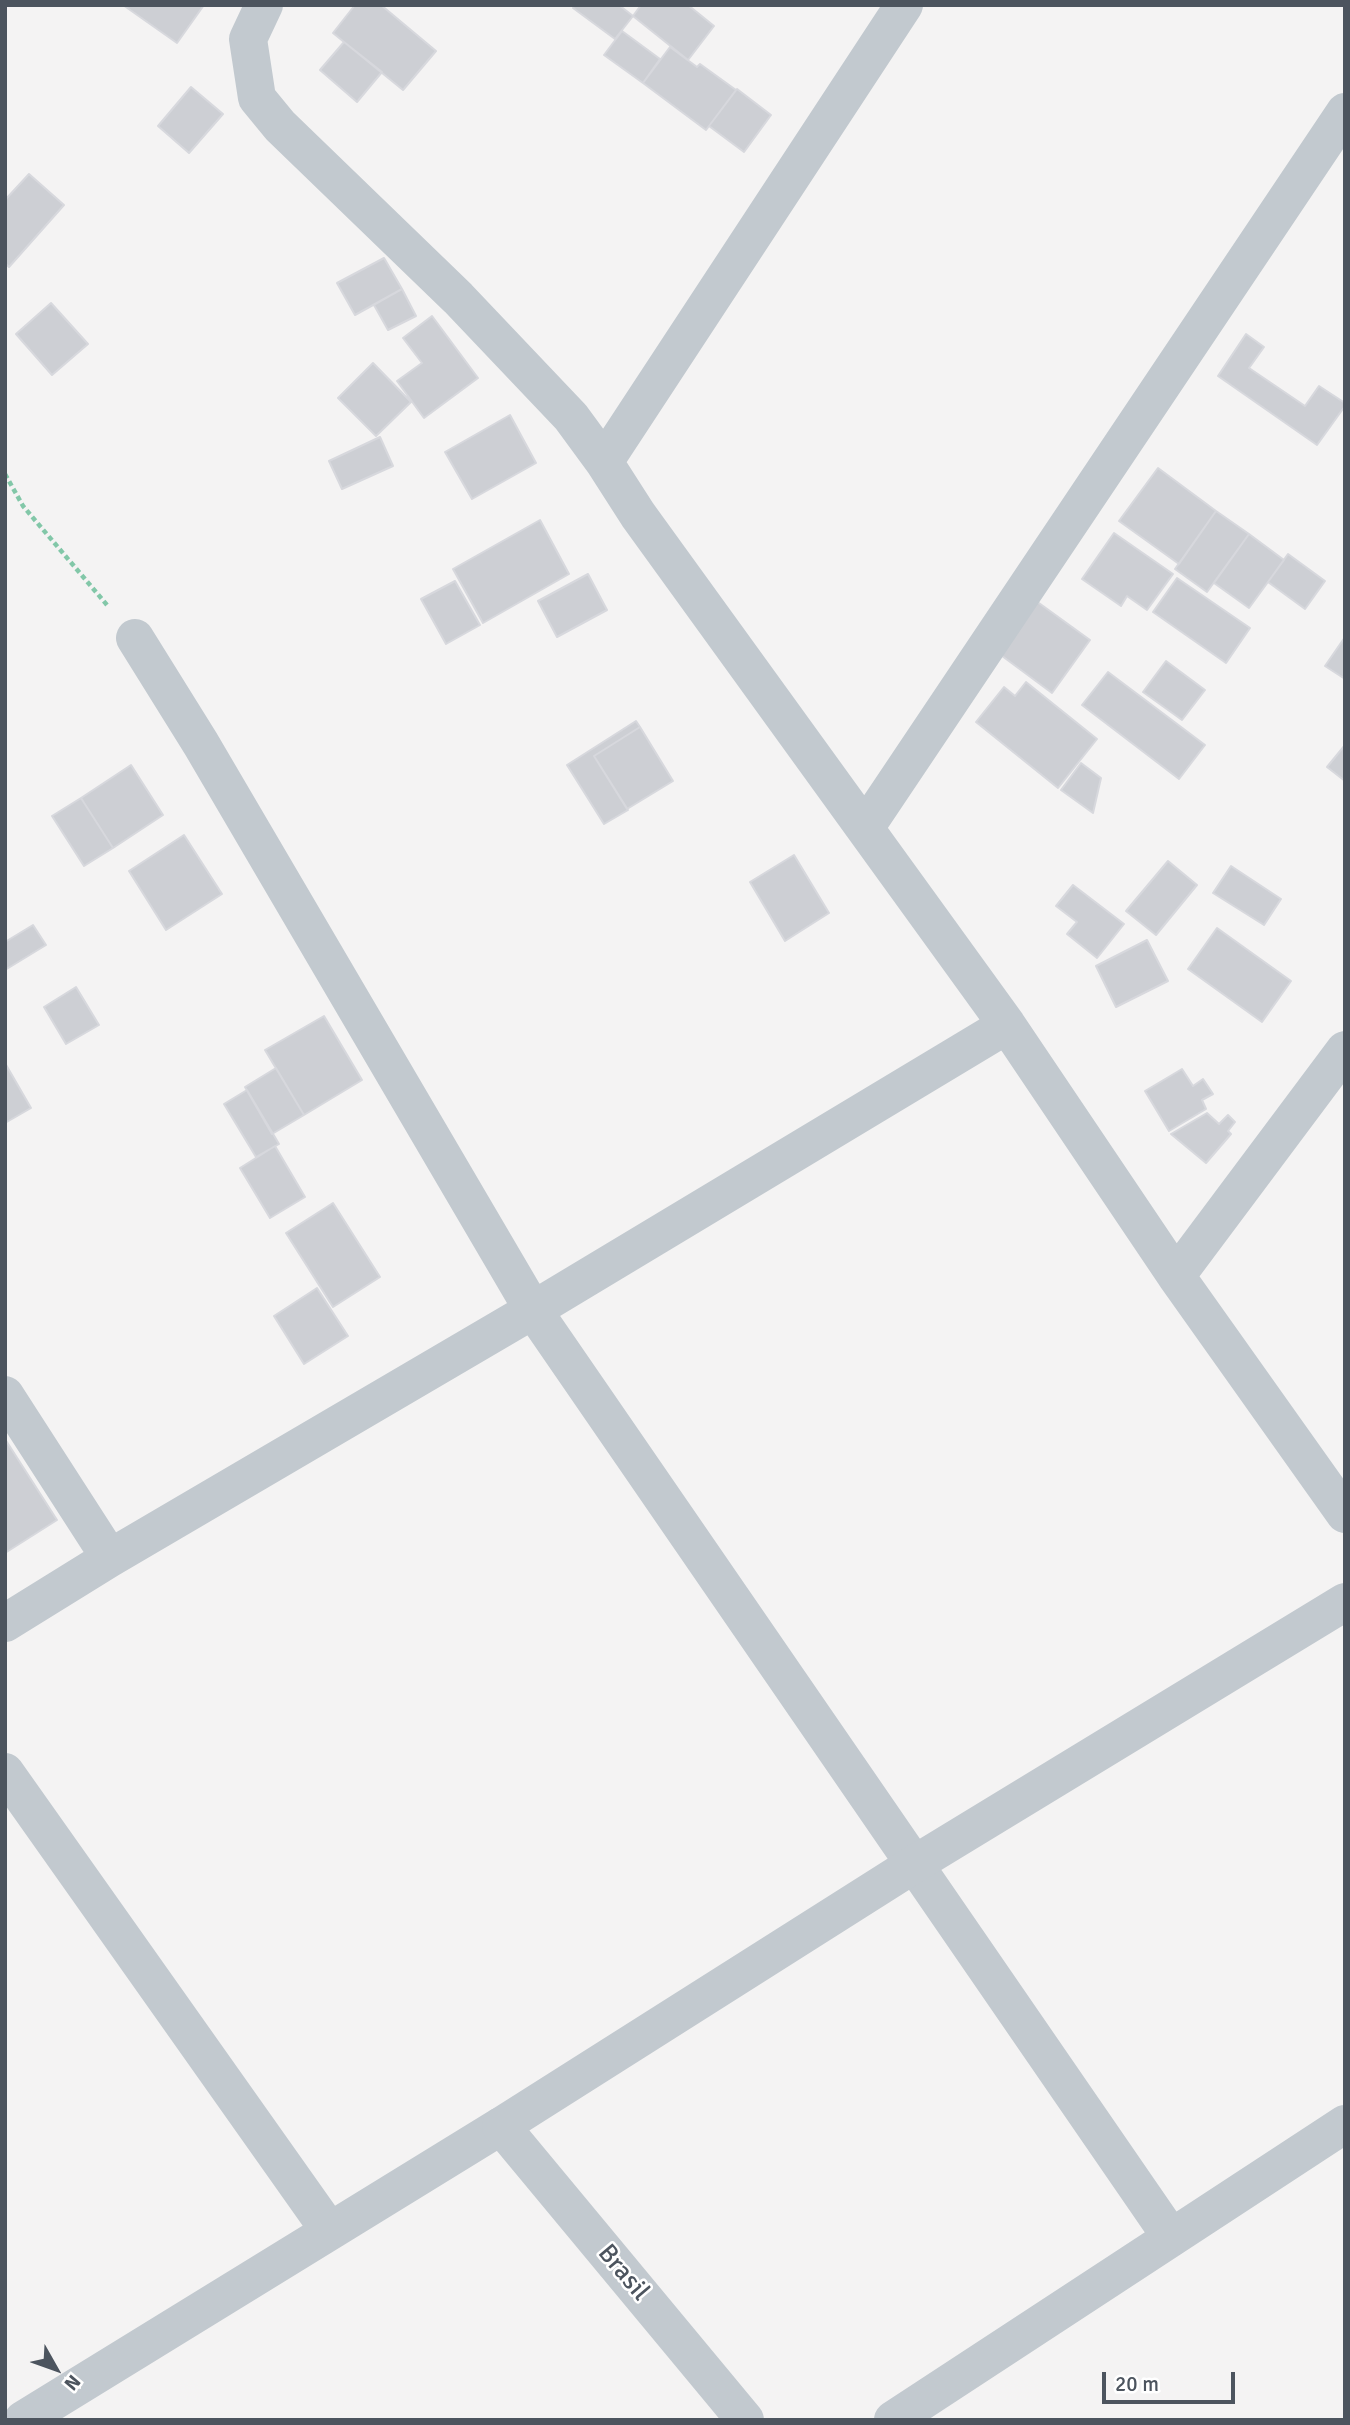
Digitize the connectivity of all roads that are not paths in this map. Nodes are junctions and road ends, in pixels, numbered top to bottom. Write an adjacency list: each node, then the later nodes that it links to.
1 (264, 5): 4 (street)
2 (904, 5): 4 (street)
3 (1345, 112): 6 (street)
4 (604, 462): 6 (street)
5 (135, 638): 10 (street)
6 (865, 828): 7 (street)
7 (1007, 1025): 9 (street); 10 (street)
8 (1345, 1050): 9 (street)
9 (1176, 1276): 12 (street)
10 (533, 1310): 13 (street); 17 (street)
11 (5, 1395): 13 (street)
12 (1345, 1514)
13 (110, 1559): 15 (street)
14 (1345, 1602): 17 (street)
15 (5, 1623)
16 (5, 1772): 20 (street)
17 (913, 1865): 19 (street); 21 (street)
18 (1345, 2124): 21 (street)
19 (501, 2126): 20 (street); 23 (street, Brasil)
20 (329, 2230): 22 (street)
21 (1171, 2237): 24 (street)
22 (23, 2420)
23 (745, 2420)
24 (894, 2420)

